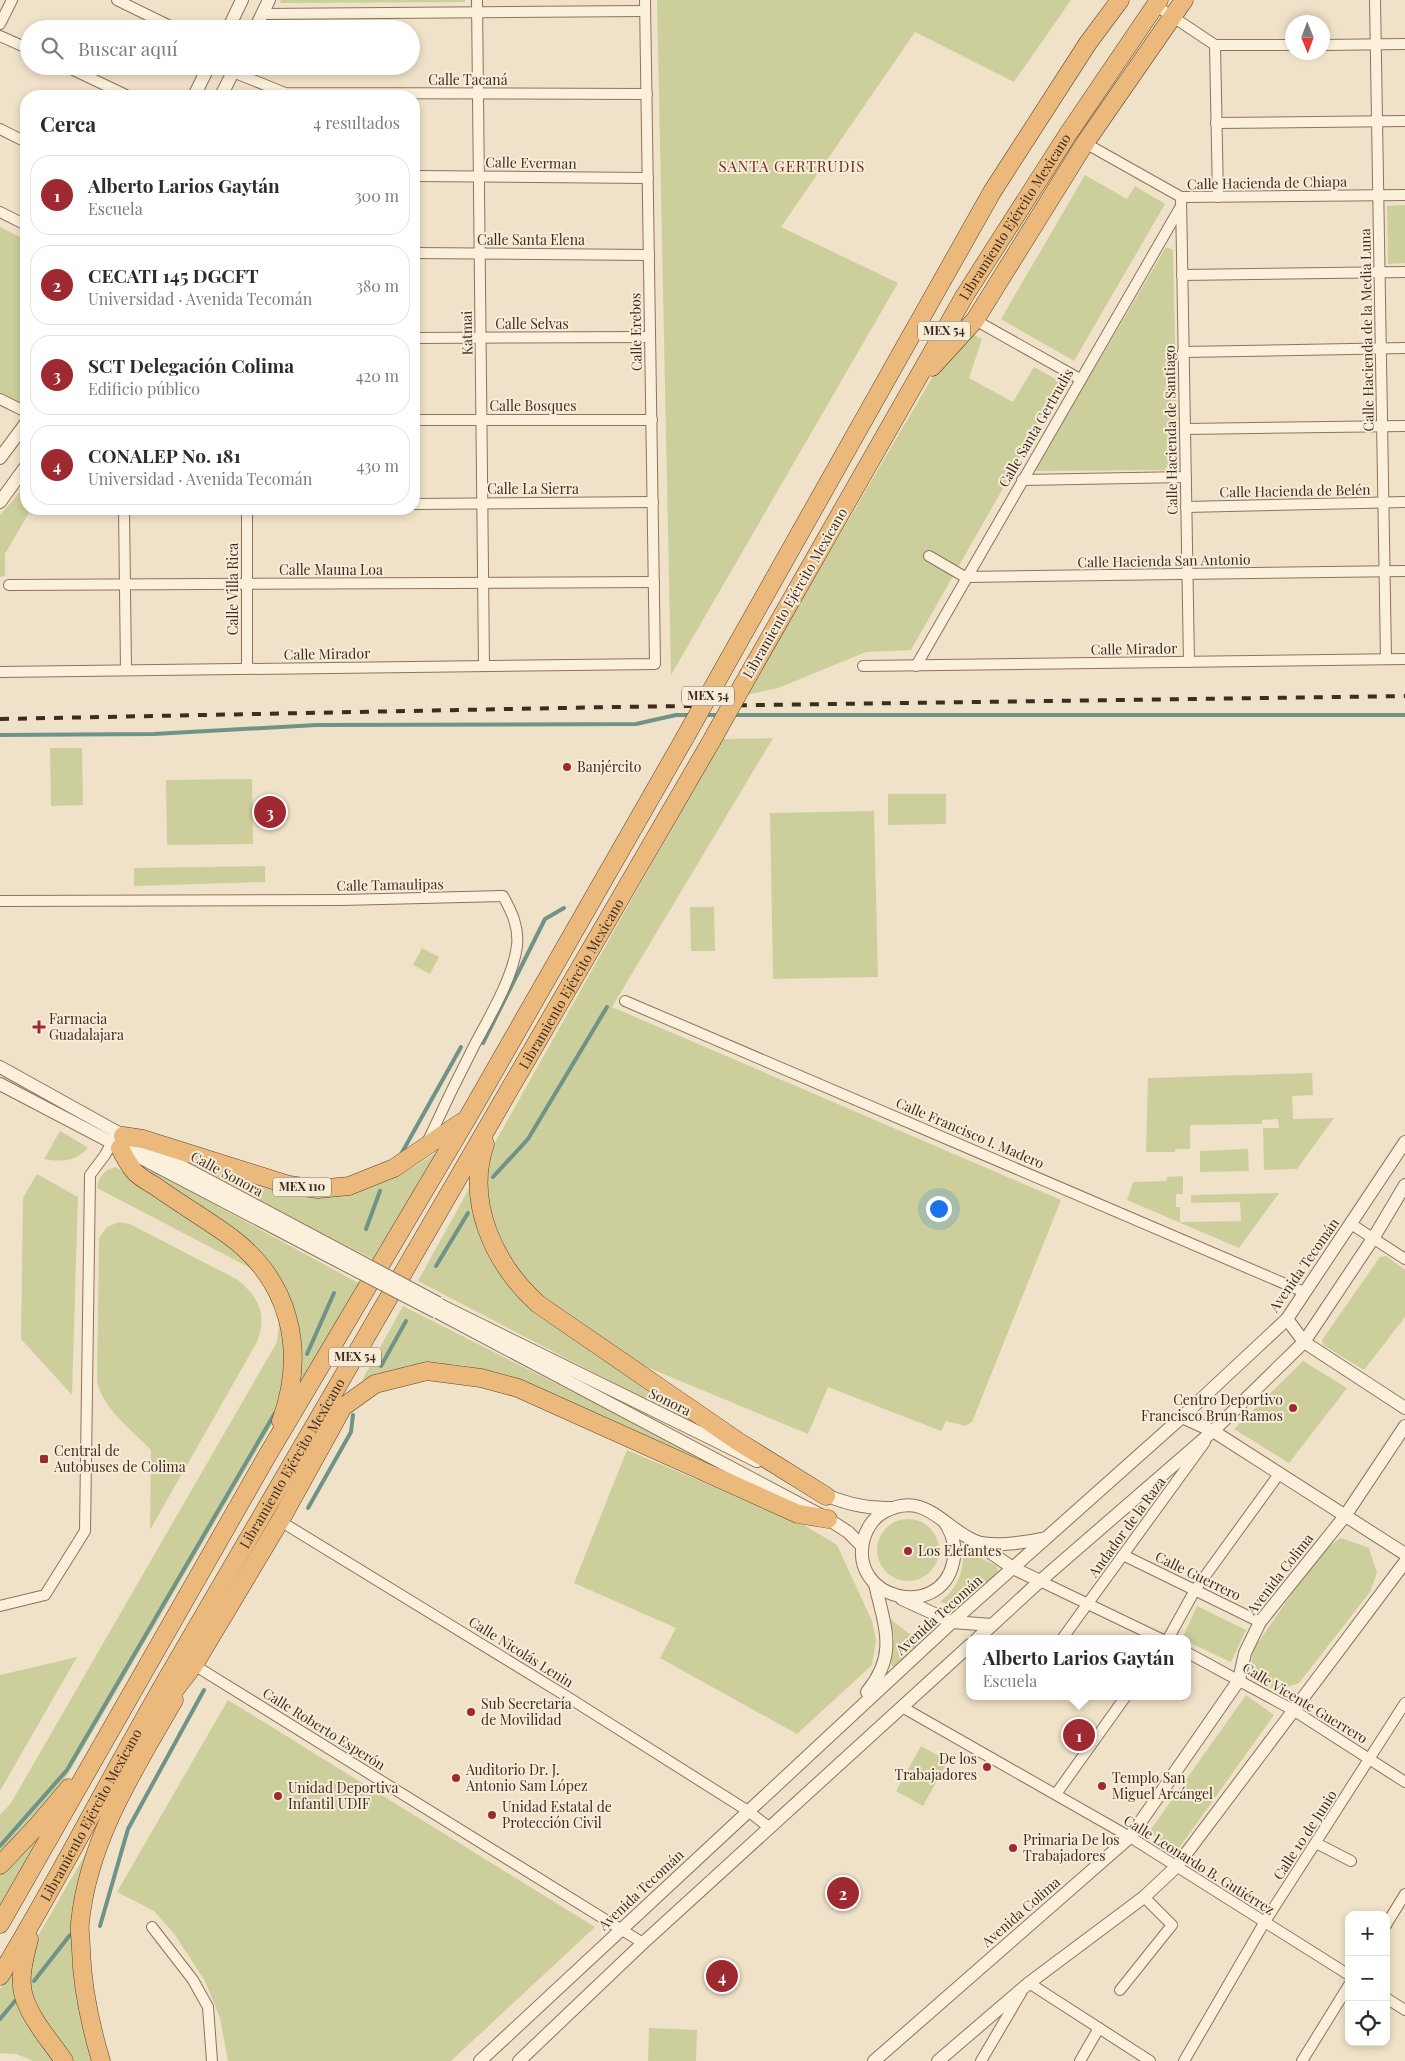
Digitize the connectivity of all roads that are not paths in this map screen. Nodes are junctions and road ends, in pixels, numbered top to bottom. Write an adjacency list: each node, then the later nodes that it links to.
1 (12, 0): 18 (street)
2 (117, 0): 15 (street)
3 (242, 0): 16 (street)
4 (270, 0): 13 (street)
5 (477, 0): 12 (street, Katmai)
6 (645, 0): 11 (street, Calle Erebos)
7 (1120, 0): 114 (highway, Libramiento Ejército Mexicano / MEX 54, bridge)
8 (1184, 0): 14 (highway)
9 (1375, 0): 25 (street, Calle Hacienda de la Media Luna)
10 (1157, 2): 14 (street); 66 (highway, Libramiento Ejército Mexicano / MEX 54)
11 (645, 11): 12 (street); 36 (street, Calle Erebos)
12 (477, 12): 13 (street); 35 (street, Katmai)
13 (263, 14): 17 (street)
14 (1172, 16): 22 (street); 42 (highway)
15 (158, 20)
16 (232, 20)
17 (260, 20)
18 (0, 24)
19 (0, 36): 21 (street)
20 (1405, 44): 25 (street)
21 (20, 45)
22 (1215, 45): 23 (street); 39 (street)
23 (1285, 45)
24 (1330, 45): 25 (street)
25 (1376, 45): 38 (street, Calle Hacienda de la Media Luna)
26 (83, 75): 30 (street)
27 (204, 75): 31 (street)
28 (232, 75): 32 (street)
29 (248, 75): 33 (street, Calle Tacaná)
30 (115, 90)
31 (197, 90)
32 (225, 90)
33 (281, 90)
34 (420, 93): 35 (street, Calle Tacaná)
35 (478, 94): 36 (street, Calle Tacaná); 44 (street, Katmai)
36 (647, 94): 45 (street, Calle Erebos)
37 (1405, 121): 38 (street)
38 (1377, 122): 39 (street); 46 (street, Calle Hacienda de la Media Luna)
39 (1216, 123): 48 (street)
40 (0, 129): 41 (street)
41 (20, 139)
42 (1085, 143): 49 (street, Calle Hacienda de Chiapa); 58 (highway)
43 (420, 176): 44 (street, Calle Everman)
44 (479, 177): 45 (street, Calle Everman); 53 (street, Katmai)
45 (648, 178): 54 (street, Calle Erebos)
46 (1378, 195): 47 (street, Calle Hacienda de Chiapa); 48 (street, Calle Hacienda de Chiapa); 55 (street, Calle Hacienda de la Media Luna)
47 (1405, 195)
48 (1218, 197): 49 (street, Calle Hacienda de Chiapa)
49 (1181, 202): 57 (street, Calle Hacienda de Santiago); 65 (street, Calle Santa Gertrudis)
50 (0, 212): 51 (street)
51 (20, 222)
52 (420, 253): 53 (street, Calle Santa Elena)
53 (480, 254): 54 (street, Calle Santa Elena); 61 (street, Katmai)
54 (649, 255): 59 (street, Calle Erebos)
55 (1380, 272): 56 (street); 57 (street); 62 (street, Calle Hacienda de la Media Luna)
56 (1405, 272)
57 (1182, 274): 64 (street, Calle Hacienda de Santiago)
58 (975, 320): 65 (street); 66 (highway)
59 (650, 337): 61 (street, Calle Selvas); 71 (street, Calle Erebos)
60 (420, 338): 61 (street, Calle Selvas)
61 (480, 338): 70 (street, Katmai)
62 (1381, 348): 63 (street); 64 (street); 72 (street, Calle Hacienda de la Media Luna)
63 (1405, 348)
64 (1183, 352): 74 (street, Calle Hacienda de Santiago)
65 (1080, 379): 79 (street, Calle Santa Gertrudis)
66 (908, 394): 113 (highway, Libramiento Ejército Mexicano / MEX 54, bridge)
67 (0, 399): 68 (street)
68 (20, 409)
69 (420, 420): 70 (street, Calle Bosques)
70 (481, 420): 71 (street, Calle Bosques); 83 (street, Katmai)
71 (652, 420): 81 (street, Calle Erebos)
72 (1382, 426): 73 (street); 74 (street); 84 (street, Calle Hacienda de la Media Luna)
73 (1405, 426)
74 (1185, 429): 78 (street, Calle Hacienda de Santiago)
75 (20, 431): 76 (street)
76 (0, 458)
77 (20, 474): 80 (street)
78 (1186, 476): 79 (street); 86 (street, Calle Hacienda de Santiago)
79 (1022, 480): 93 (street, Calle Santa Gertrudis)
80 (0, 502)
81 (653, 502): 83 (street, Calle La Sierra); 95 (street, Calle Erebos)
82 (1405, 502): 84 (street, Calle Hacienda de Belén)
83 (482, 503): 85 (street, Calle La Sierra); 94 (street, Katmai)
84 (1383, 503): 86 (street, Calle Hacienda de Belén); 90 (street, Calle Hacienda de la Media Luna)
85 (420, 504)
86 (1186, 508): 92 (street, Calle Hacienda de Santiago)
87 (124, 515): 96 (street)
88 (247, 515): 97 (street, Calle Villa Rica)
89 (929, 556): 93 (street)
90 (1384, 571): 91 (street, Calle Hacienda San Antonio); 92 (street, Calle Hacienda San Antonio); 99 (street, Calle Hacienda de la Media Luna)
91 (1405, 571)
92 (1187, 574): 93 (street, Calle Hacienda San Antonio); 101 (street, Calle Hacienda de Santiago)
93 (965, 577): 105 (street, Calle Santa Gertrudis)
94 (483, 582): 95 (street, Calle Mauna Loa); 97 (street, Calle Mauna Loa); 103 (street, Katmai)
95 (654, 582): 102 (street, Calle Erebos)
96 (125, 584): 97 (street, Calle Mauna Loa); 98 (street, Calle Mauna Loa); 107 (street)
97 (247, 584): 106 (street, Calle Villa Rica)
98 (9, 585)
99 (1386, 659): 100 (street, Calle Mirador); 101 (street, Calle Mirador)
100 (1405, 659)
101 (1189, 662): 105 (street, Calle Mirador)
102 (655, 664): 103 (street, Calle Mirador)
103 (484, 666): 106 (street, Calle Mirador)
104 (863, 666): 105 (street, Calle Mirador)
105 (916, 666)
106 (247, 669): 107 (street, Calle Mirador)
107 (126, 670): 108 (street, Calle Mirador)
108 (0, 672)
109 (0, 902): 117 (street, Calle Tamaulipas)
110 (625, 1001): 122 (street, Calle Francisco I. Madero)
111 (0, 1067): 115 (street, Calle Sonora)
112 (0, 1084): 115 (street, Calle Sonora)
113 (495, 1115): 124 (highway, Libramiento Ejército Mexicano / MEX 54); 134 (highway)
114 (468, 1117): 117 (highway, MEX 110); 132 (highway, Libramiento Ejército Mexicano / MEX 54)
115 (118, 1140): 117 (highway, MEX 110); 123 (street, Calle Sonora, bridge); 132 (highway); 152 (street)
116 (1405, 1142): 119 (street, Avenida Tecomán)
117 (424, 1149)
118 (1405, 1185): 120 (street)
119 (1351, 1224): 120 (street); 122 (street, Avenida Tecomán)
120 (1374, 1237): 121 (street); 126 (street)
121 (1405, 1259)
122 (1304, 1292): 125 (street, Avenida Tecomán)
123 (438, 1308): 134 (street, Sonora); 137 (street, Sonora)
124 (378, 1319): 127 (highway); 169 (highway, Libramiento Ejército Mexicano / MEX 54)
125 (1287, 1319): 126 (street); 129 (street, Avenida Tecomán)
126 (1304, 1342): 128 (street); 131 (street)
127 (343, 1407): 137 (highway); 138 (highway)
128 (1405, 1408)
129 (1182, 1417): 131 (street); 140 (street, Avenida Tecomán)
130 (1405, 1426): 136 (street, Avenida Colima)
131 (1213, 1431): 133 (street); 144 (street, Andador de la Raza); 147 (street)
132 (268, 1456): 170 (highway, Libramiento Ejército Mexicano / MEX 54)
133 (1280, 1474): 136 (street); 149 (street)
134 (826, 1496): 135 (street, Sonora)
135 (892, 1508): 139 (street, Sonora); 142 (street, Sonora)
136 (1345, 1516): 143 (street); 154 (street, Avenida Colima)
137 (828, 1519): 142 (street, Sonora)
138 (280, 1521): 162 (highway); 174 (street, Calle Nicolás Lenin)
139 (944, 1521): 141 (street, Sonora); 150 (street)
140 (1046, 1538): 141 (street); 146 (street, Avenida Tecomán)
141 (976, 1542): 146 (street, Sonora)
142 (862, 1546): 148 (street)
143 (1405, 1554)
144 (1123, 1556): 149 (street, Calle Guerrero); 151 (street, Andador de la Raza)
145 (1405, 1562): 167 (street)
146 (1013, 1568): 147 (street, Sonora); 153 (street, Avenida Tecomán)
147 (1040, 1581): 151 (street); 155 (street)
148 (875, 1584): 150 (street); 168 (street)
149 (1195, 1590): 154 (street, Calle Guerrero); 159 (street)
150 (898, 1597): 153 (street)
151 (1087, 1604): 157 (street, Andador de la Raza); 158 (street)
152 (0, 1606)
153 (952, 1622): 155 (street); 168 (street, Avenida Tecomán)
154 (1260, 1622): 163 (street, Avenida Colima)
155 (992, 1625): 156 (street)
156 (981, 1635)
157 (1065, 1635)
158 (1152, 1635)
159 (1170, 1635)
160 (966, 1649): 166 (street)
161 (1191, 1655): 163 (street, Calle Vicente Guerrero)
162 (194, 1665): 169 (highway); 188 (street, Calle Roberto Esperón); 199 (highway)
163 (1239, 1680): 167 (street, Calle Vicente Guerrero); 176 (street, Avenida Colima)
164 (1123, 1700): 173 (street)
165 (1405, 1703): 171 (street, Calle 10 de Junio)
166 (902, 1707): 173 (street, Calle Leonardo B. Gutiérrez); 175 (street)
167 (1293, 1710): 171 (street, Calle Vicente Guerrero); 180 (street)
168 (842, 1724): 174 (street, Avenida Tecomán)
169 (129, 1748): 186 (highway, Libramiento Ejército Mexicano / MEX 54)
170 (100, 1751): 179 (highway); 185 (highway, Libramiento Ejército Mexicano / MEX 54)
171 (1371, 1758): 172 (street, Calle Vicente Guerrero); 177 (street, Calle 10 de Junio)
172 (1405, 1782)
173 (1056, 1794): 176 (street, Calle Leonardo B. Gutiérrez)
174 (748, 1811): 175 (street, Calle Nicolás Lenin); 188 (street, Avenida Tecomán)
175 (770, 1828): 189 (street)
176 (1130, 1837): 180 (street, Calle Leonardo B. Gutiérrez); 203 (street, Avenida Colima)
177 (1316, 1843): 178 (street); 184 (street, Calle 10 de Junio)
178 (1351, 1861)
179 (0, 1865)
180 (1176, 1868): 182 (street); 184 (street, Calle Leonardo B. Gutiérrez)
181 (1405, 1894): 183 (street)
182 (1144, 1897): 192 (street); 193 (street)
183 (1390, 1918)
184 (1264, 1923): 190 (street, Calle Leonardo B. Gutiérrez); 208 (street, Calle 10 de Junio)
185 (0, 1924)
186 (31, 1925): 191 (highway, Libramiento Ejército Mexicano / MEX 54); 198 (highway)
187 (152, 1927): 200 (street)
188 (622, 1928): 189 (street, Calle Roberto Esperón); 201 (street, Avenida Tecomán)
189 (643, 1943): 202 (street)
190 (1345, 1973)
191 (0, 1976)
192 (1027, 1985): 197 (street); 204 (street); 205 (street)
193 (1120, 1990)
194 (1345, 1991): 209 (street)
195 (1390, 2001): 196 (street)
196 (1405, 2010)
197 (1099, 2028): 206 (street); 207 (street)
198 (64, 2061)
199 (101, 2061)
200 (212, 2061)
201 (480, 2061)
202 (519, 2061)
203 (874, 2061)
204 (938, 2061)
205 (981, 2061)
206 (1080, 2061)
207 (1150, 2061)
208 (1184, 2061)
209 (1302, 2061)

